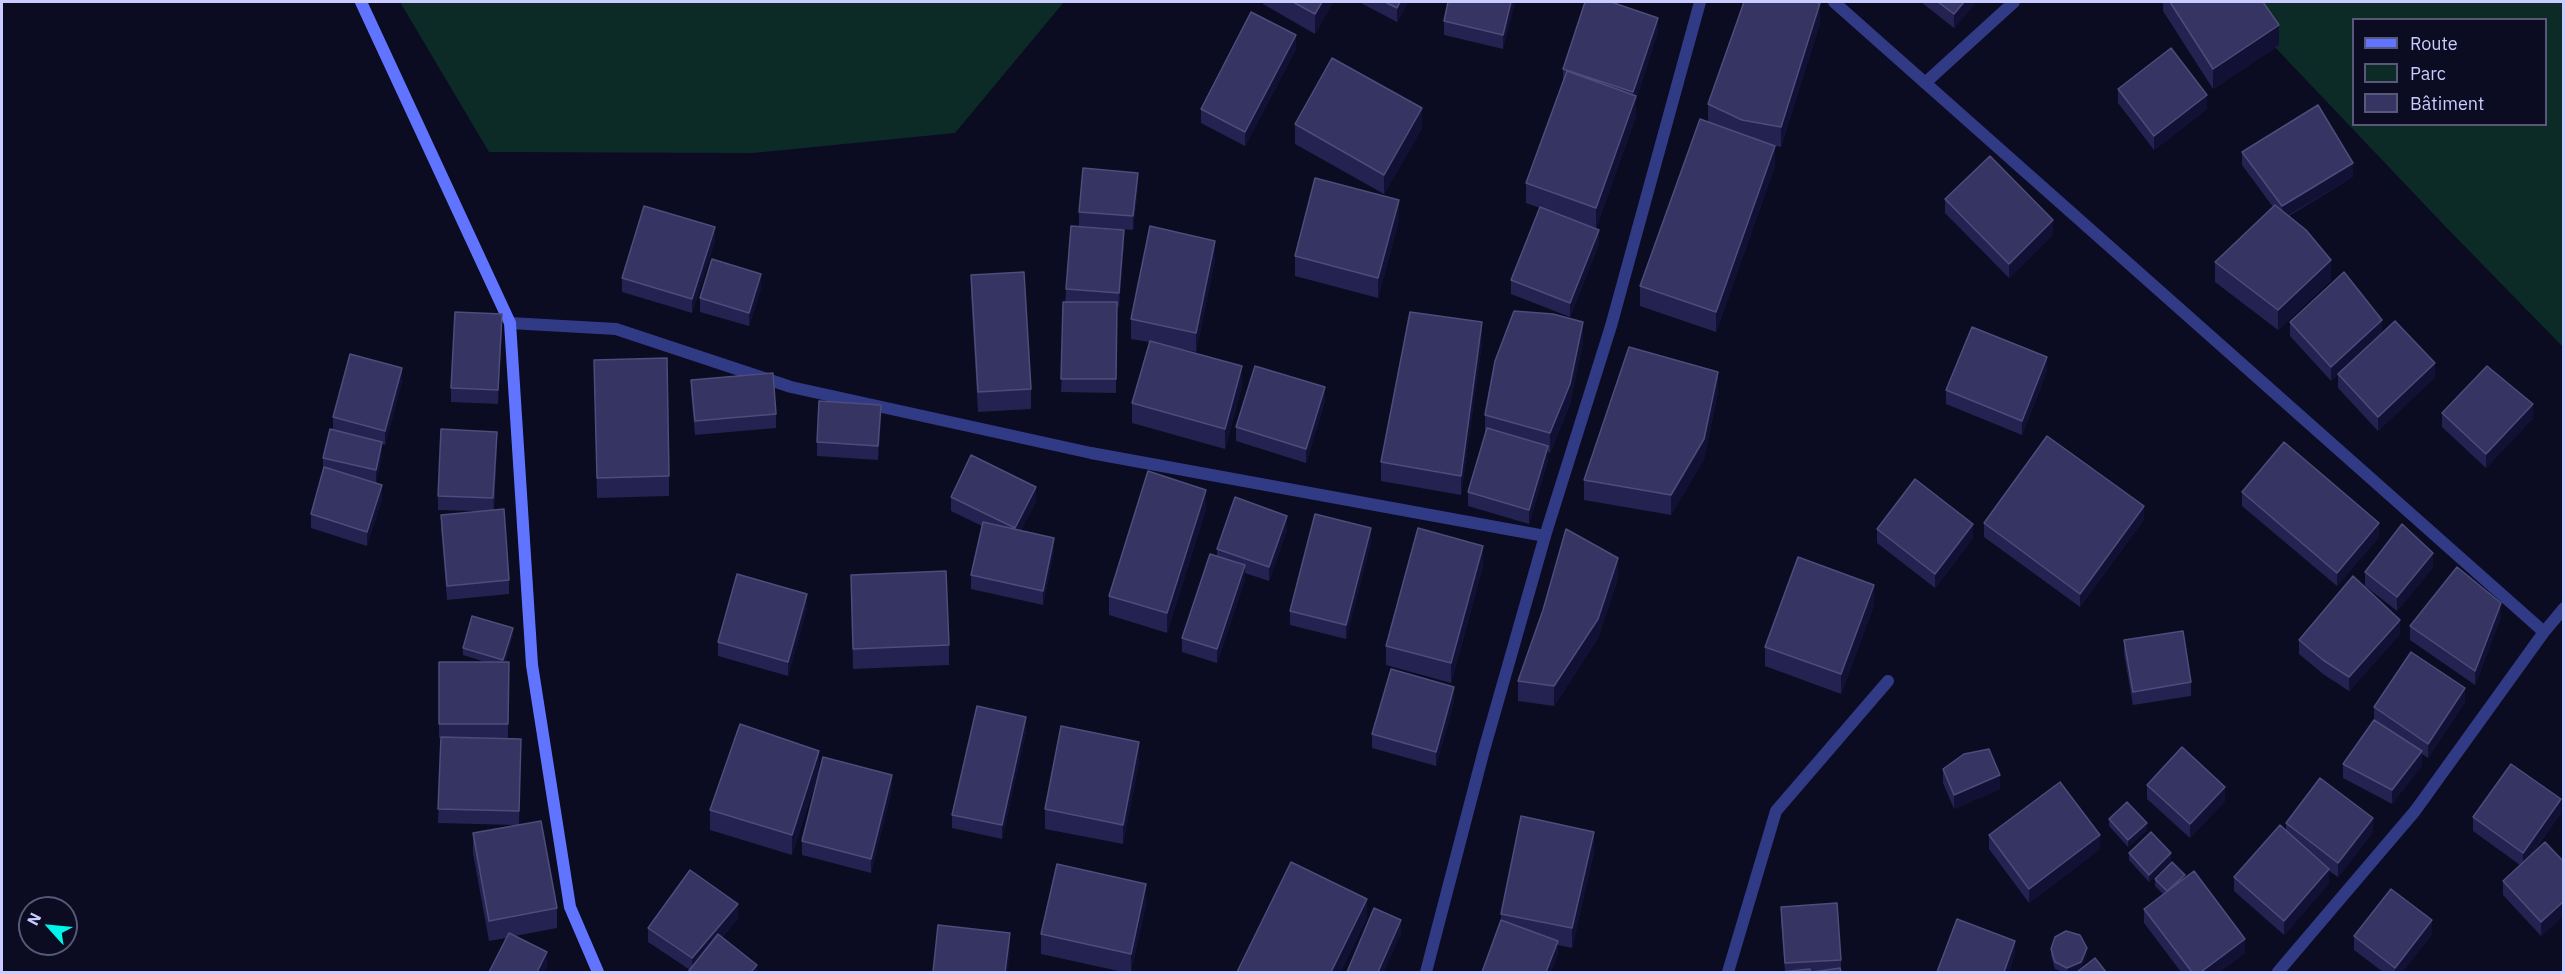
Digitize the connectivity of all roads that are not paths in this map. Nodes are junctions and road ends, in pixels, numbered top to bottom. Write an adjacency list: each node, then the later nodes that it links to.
1 (361, 2): 6 (main road)
2 (1700, 2): 7 (street)
3 (1834, 2): 5 (street)
4 (2014, 2): 5 (street)
5 (1925, 83): 9 (street)
6 (510, 323): 7 (street); 11 (main road)
7 (1545, 536): 12 (street)
8 (2564, 608): 9 (street)
9 (2544, 632): 14 (street)
10 (1888, 681): 13 (street)
11 (597, 972)
12 (1426, 972)
13 (1728, 972)
14 (2278, 972)

